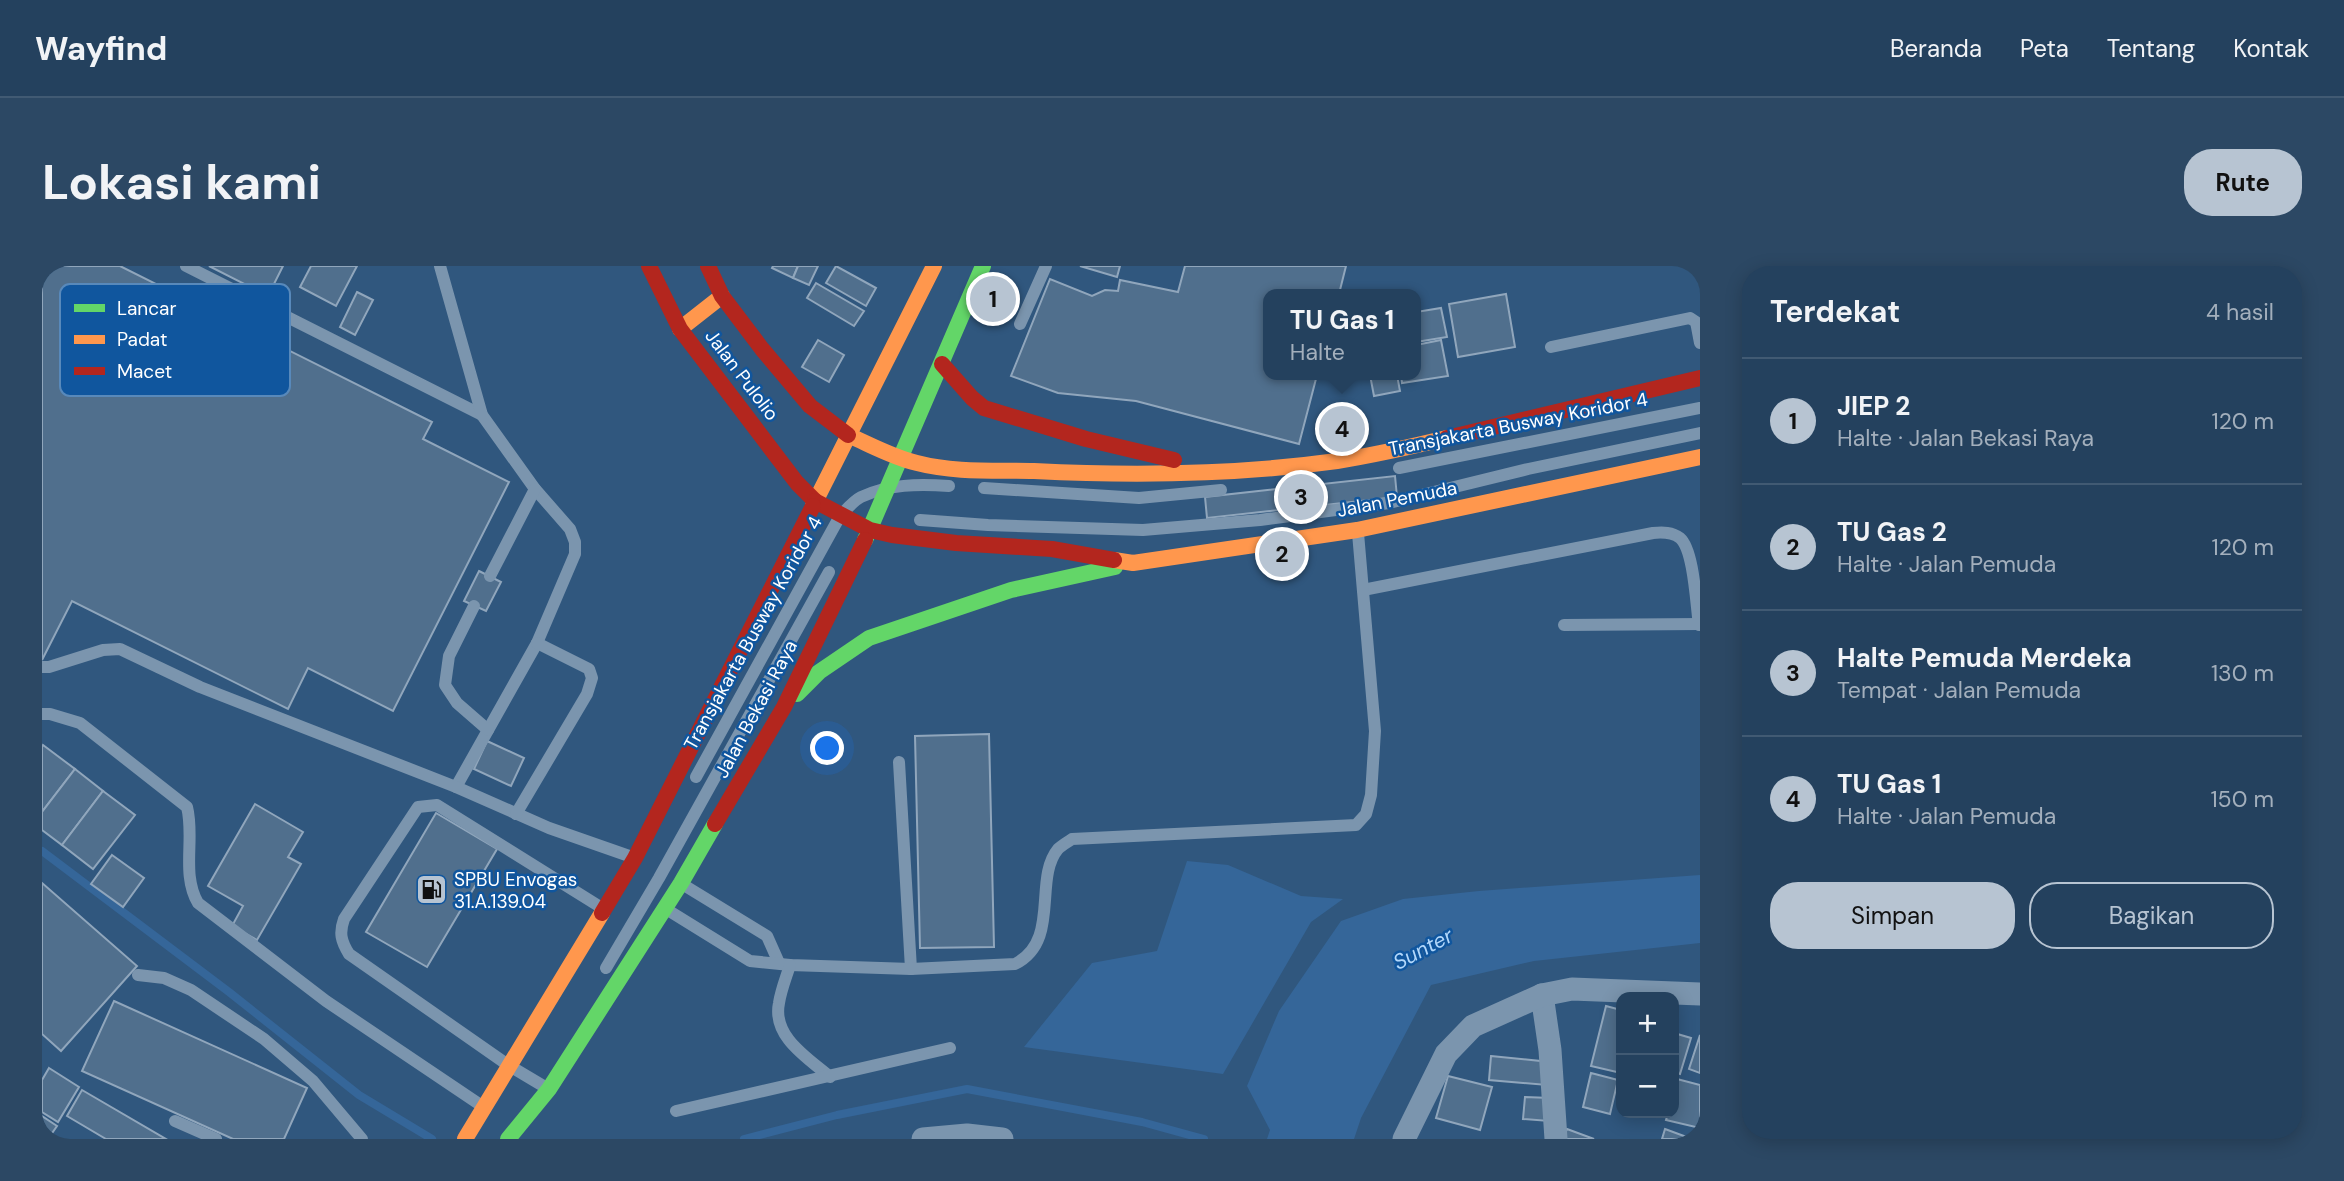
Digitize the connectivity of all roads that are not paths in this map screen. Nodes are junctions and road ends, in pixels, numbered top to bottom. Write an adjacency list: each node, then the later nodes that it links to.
1 (187, 266): 8 (lane)
2 (440, 266): 18 (lane)
3 (649, 266): 12 (main road, Jalan Pulolio)
4 (708, 266): 9 (main road, Jalan Pulolio)
5 (934, 266): 20 (main road, Jalan Bekasi Raya)
6 (983, 266): 15 (main road, Jalan Bekasi Raya)
7 (1046, 266): 11 (lane)
8 (223, 284)
9 (722, 296): 12 (main road); 20 (main road, Jalan Pulolio)
10 (290, 318): 18 (lane)
11 (1020, 324)
12 (680, 329): 28 (main road, Jalan Pulolio)
13 (1700, 343): 14 (lane)
14 (1551, 347)
15 (942, 364): 22 (main road, Jalan Bekasi Raya); 24 (main road)
16 (1700, 378): 24 (main road)
17 (1700, 408): 23 (lane, Transjakarta Busway Koridor 4)
18 (482, 415): 26 (lane)
19 (1700, 433): 30 (lane)
20 (848, 435): 22 (main road); 28 (main road, Jalan Bekasi Raya)
21 (1700, 457): 32 (main road, Jalan Pemuda)
22 (902, 459): 24 (main road); 25 (main road, Jalan Bekasi Raya)
23 (1385, 470)
24 (1222, 472)
25 (889, 488): 27 (lane, Transjakarta Busway Koridor 4); 29 (lane, Transjakarta Busway Koridor 4); 31 (main road, Jalan Bekasi Raya)
26 (535, 489): 35 (lane); 40 (lane)
27 (1232, 489)
28 (815, 501): 29 (main road, Jalan Pemuda); 49 (main road, Jalan Bekasi Raya)
29 (840, 516): 31 (main road, Jalan Pemuda); 47 (lane, Transjakarta Busway Koridor 4)
30 (913, 519)
31 (869, 525): 34 (main road, Jalan Pemuda); 42 (main road, Jalan Bekasi Raya)
32 (1357, 530): 34 (main road, Jalan Pemuda); 36 (lane)
33 (834, 563): 56 (lane, Transjakarta Busway Koridor 4)
34 (1133, 563): 42 (main road)
35 (490, 576)
36 (1363, 590): 38 (lane); 54 (lane)
37 (474, 606): 44 (lane)
38 (1699, 624): 39 (lane)
39 (1564, 625)
40 (537, 643): 44 (lane); 48 (lane)
41 (42, 667): 46 (lane)
42 (784, 707): 50 (main road, Jalan Bekasi Raya)
43 (42, 714): 65 (lane)
44 (488, 730): 46 (lane)
45 (899, 762): 54 (lane)
46 (456, 787): 48 (lane)
47 (687, 794)
48 (516, 814): 49 (lane)
49 (635, 858): 52 (main road, Jalan Bekasi Raya)
50 (681, 883): 51 (main road, Jalan Bekasi Raya); 53 (lane)
51 (666, 908): 53 (lane); 62 (main road, Jalan Bekasi Raya)
52 (608, 917): 61 (main road, Jalan Bekasi Raya); 61 (lane)
53 (785, 964): 54 (lane); 63 (lane)
54 (911, 969)
55 (138, 975): 69 (lane)
56 (597, 983)
57 (1700, 994): 58 (street)
58 (1542, 995): 74 (street); 75 (street)
59 (573, 1028): 62 (lane)
60 (950, 1048): 63 (lane)
61 (508, 1065): 64 (lane); 65 (main road, Jalan Bekasi Raya)
62 (562, 1069): 64 (main road, Jalan Bekasi Raya)
63 (830, 1077): 66 (lane)
64 (549, 1089): 71 (main road, Jalan Bekasi Raya)
65 (485, 1108): 70 (main road, Jalan Bekasi Raya)
66 (676, 1111)
67 (175, 1121): 68 (lane)
68 (216, 1139)
69 (362, 1139)
70 (465, 1139)
71 (508, 1139)
72 (923, 1139): 73 (street)
73 (1002, 1139)
74 (1404, 1139)
75 (1556, 1139)

